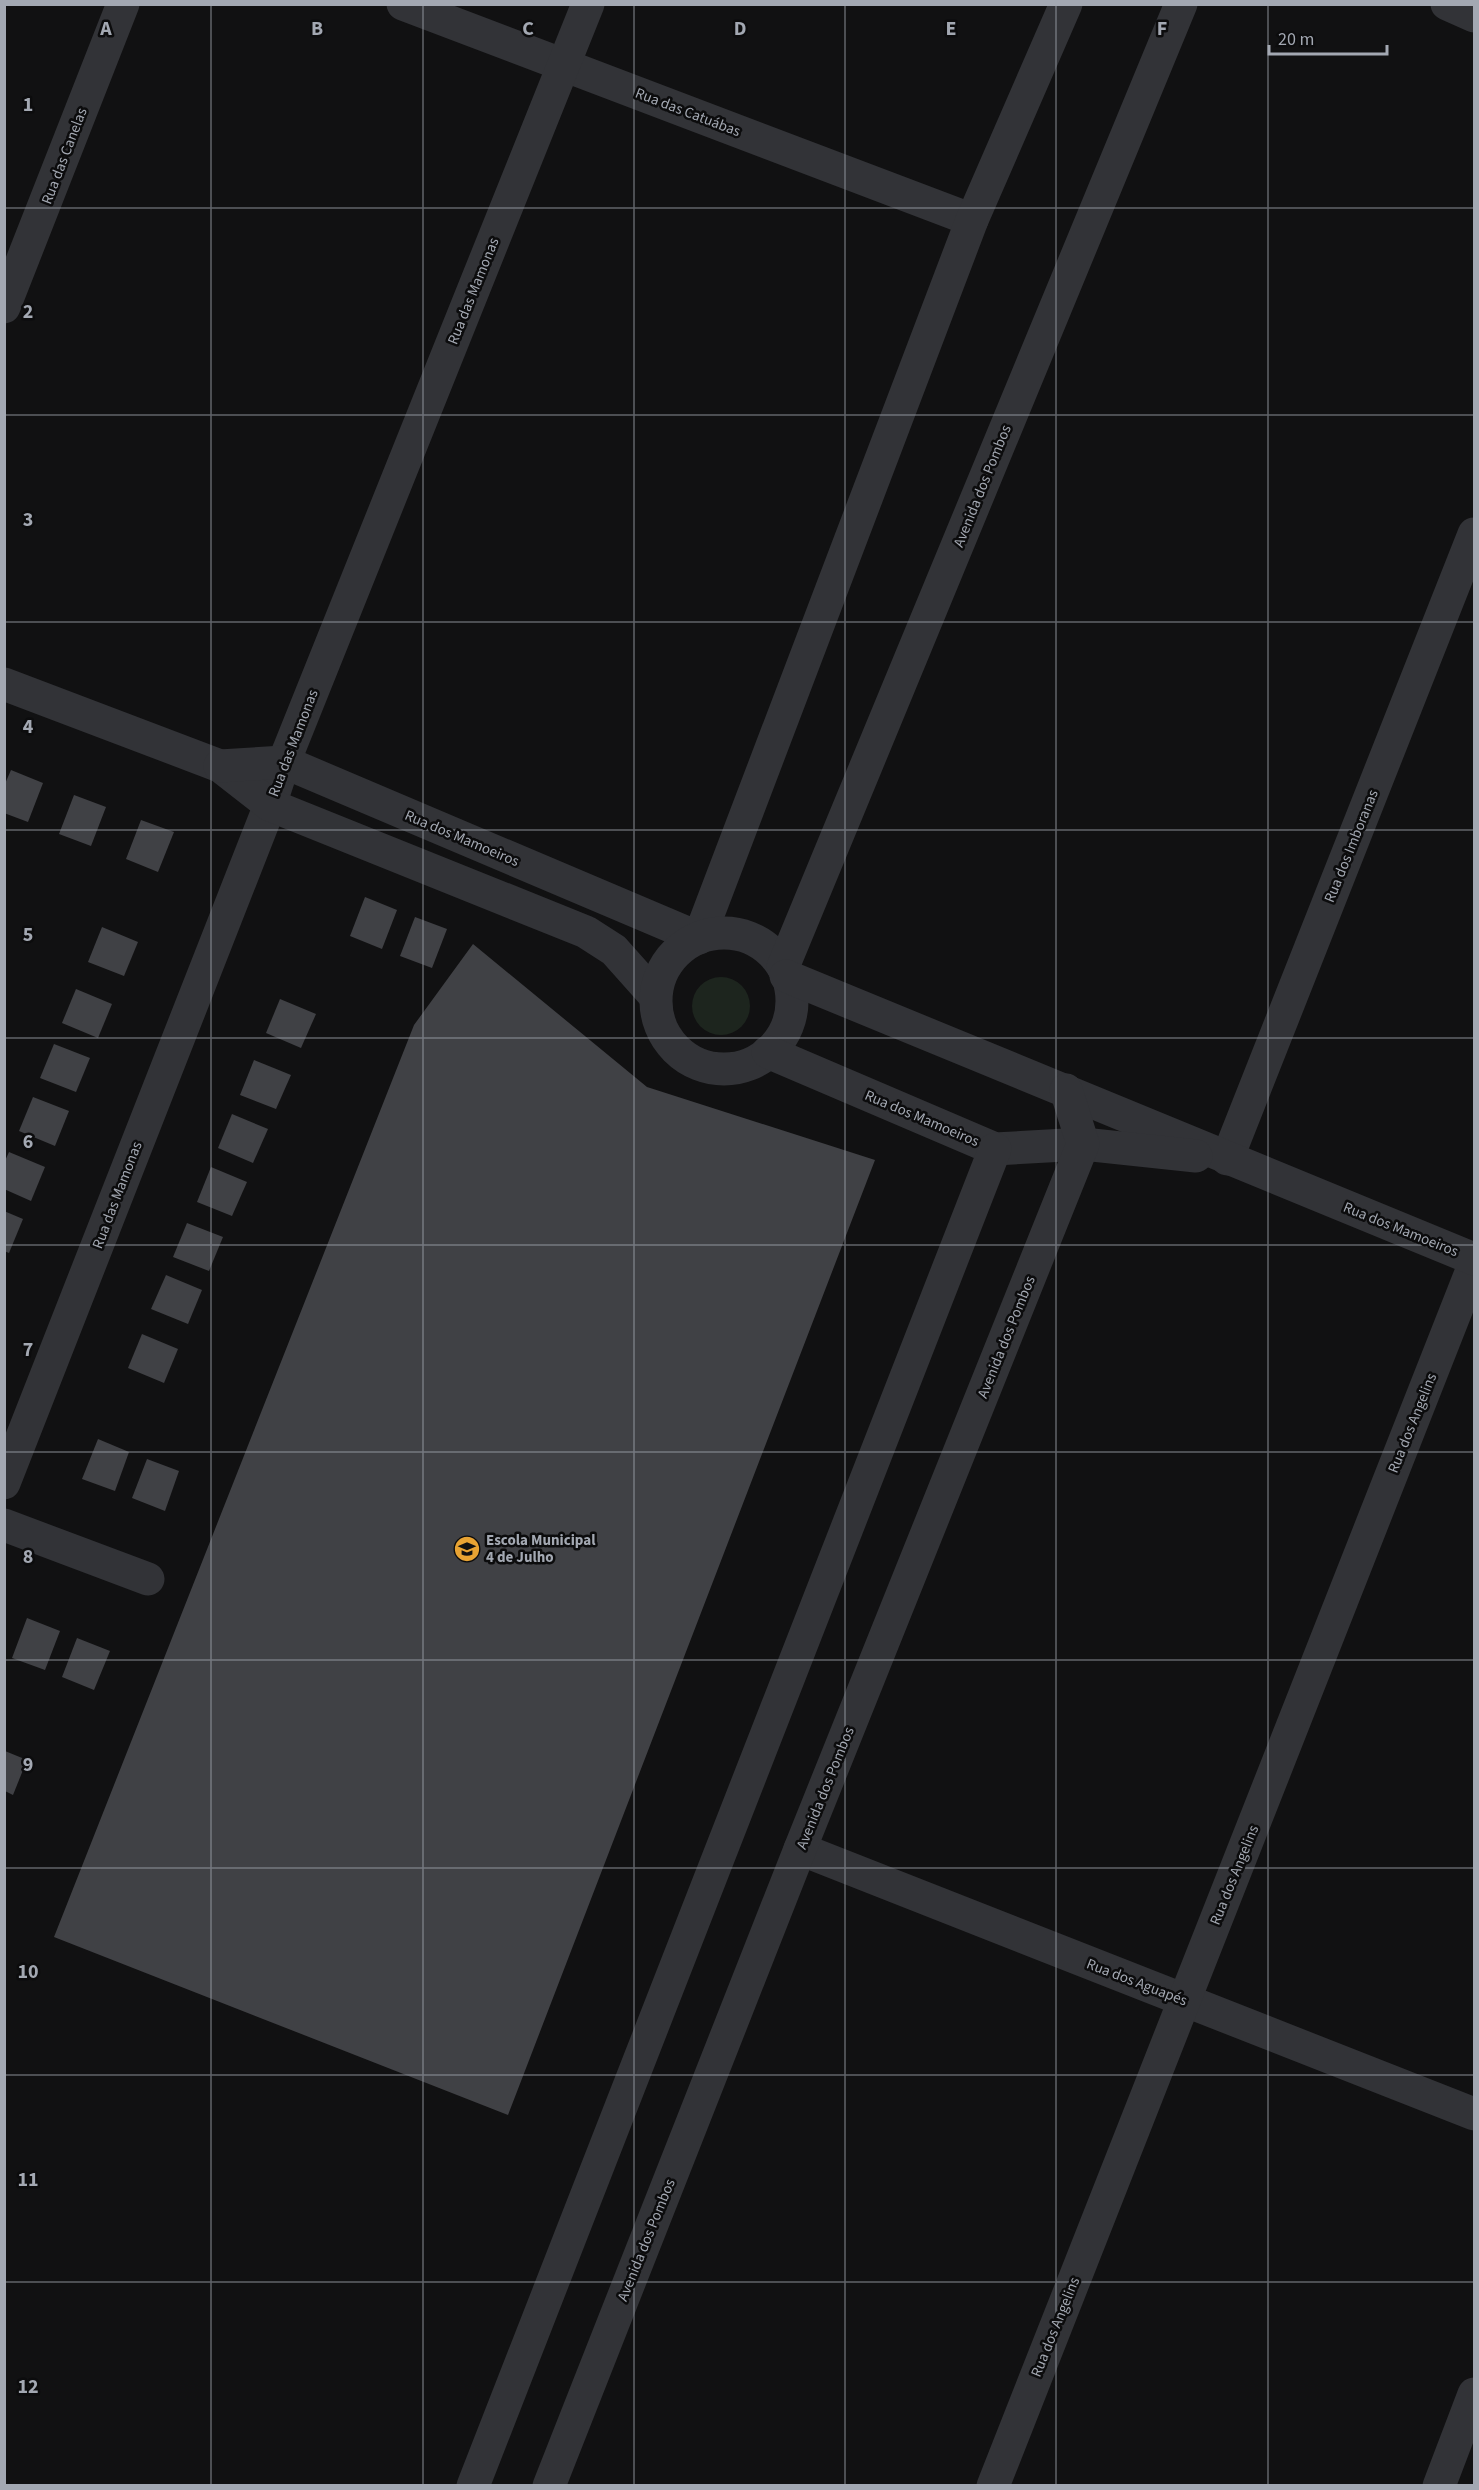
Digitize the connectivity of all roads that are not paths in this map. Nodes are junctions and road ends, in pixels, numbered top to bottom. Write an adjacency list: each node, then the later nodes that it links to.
1 (123, 4): 10 (street, Rua das Canelas)
2 (403, 4): 8 (street, Rua das Catuábas)
3 (588, 4): 8 (street, Rua das Mamonas)
4 (1066, 4): 9 (street)
5 (1181, 4): 17 (street, Avenida dos Pombos)
6 (1447, 4): 7 (street)
7 (1474, 16)
8 (564, 65): 9 (street, Rua das Catuábas); 13 (street, Rua das Mamonas)
9 (972, 220): 16 (street)
10 (4, 307)
11 (1474, 534): 23 (street, Rua dos Imboranas)
12 (4, 684): 14 (street, Rua dos Mamoeiros)
13 (284, 762): 14 (street, Rua dos Mamoeiros); 15 (street, Rua das Mamonas); 16 (street, Rua dos Mamoeiros)
14 (220, 766): 15 (street, Rua dos Mamoeiros)
15 (270, 805): 18 (street, Rua dos Mamoeiros); 26 (street, Rua das Mamonas)
16 (699, 938): 17 (street); 18 (street)
17 (784, 971): 19 (street); 20 (street, Rua dos Mamoeiros)
18 (655, 996): 19 (street)
19 (768, 1052): 22 (street, Rua dos Mamoeiros)
20 (1066, 1090): 21 (street); 23 (street, Rua dos Mamoeiros)
21 (1083, 1144): 22 (street, Rua dos Mamoeiros); 23 (street, Rua dos Mamoeiros); 29 (street, Avenida dos Pombos)
22 (995, 1149): 33 (street)
23 (1227, 1159): 24 (street, Rua dos Mamoeiros)
24 (1474, 1259)
25 (1474, 1265): 30 (street, Rua dos Angelins)
26 (4, 1483)
27 (4, 1525): 28 (street)
28 (148, 1579)
29 (800, 1849): 30 (street, Rua dos Aguapés); 34 (street, Avenida dos Pombos)
30 (1184, 2000): 31 (street, Rua dos Aguapés); 35 (street, Rua dos Angelins)
31 (1474, 2114)
32 (1474, 2394): 36 (street)
33 (473, 2486)
34 (549, 2486)
35 (993, 2486)
36 (1439, 2486)

